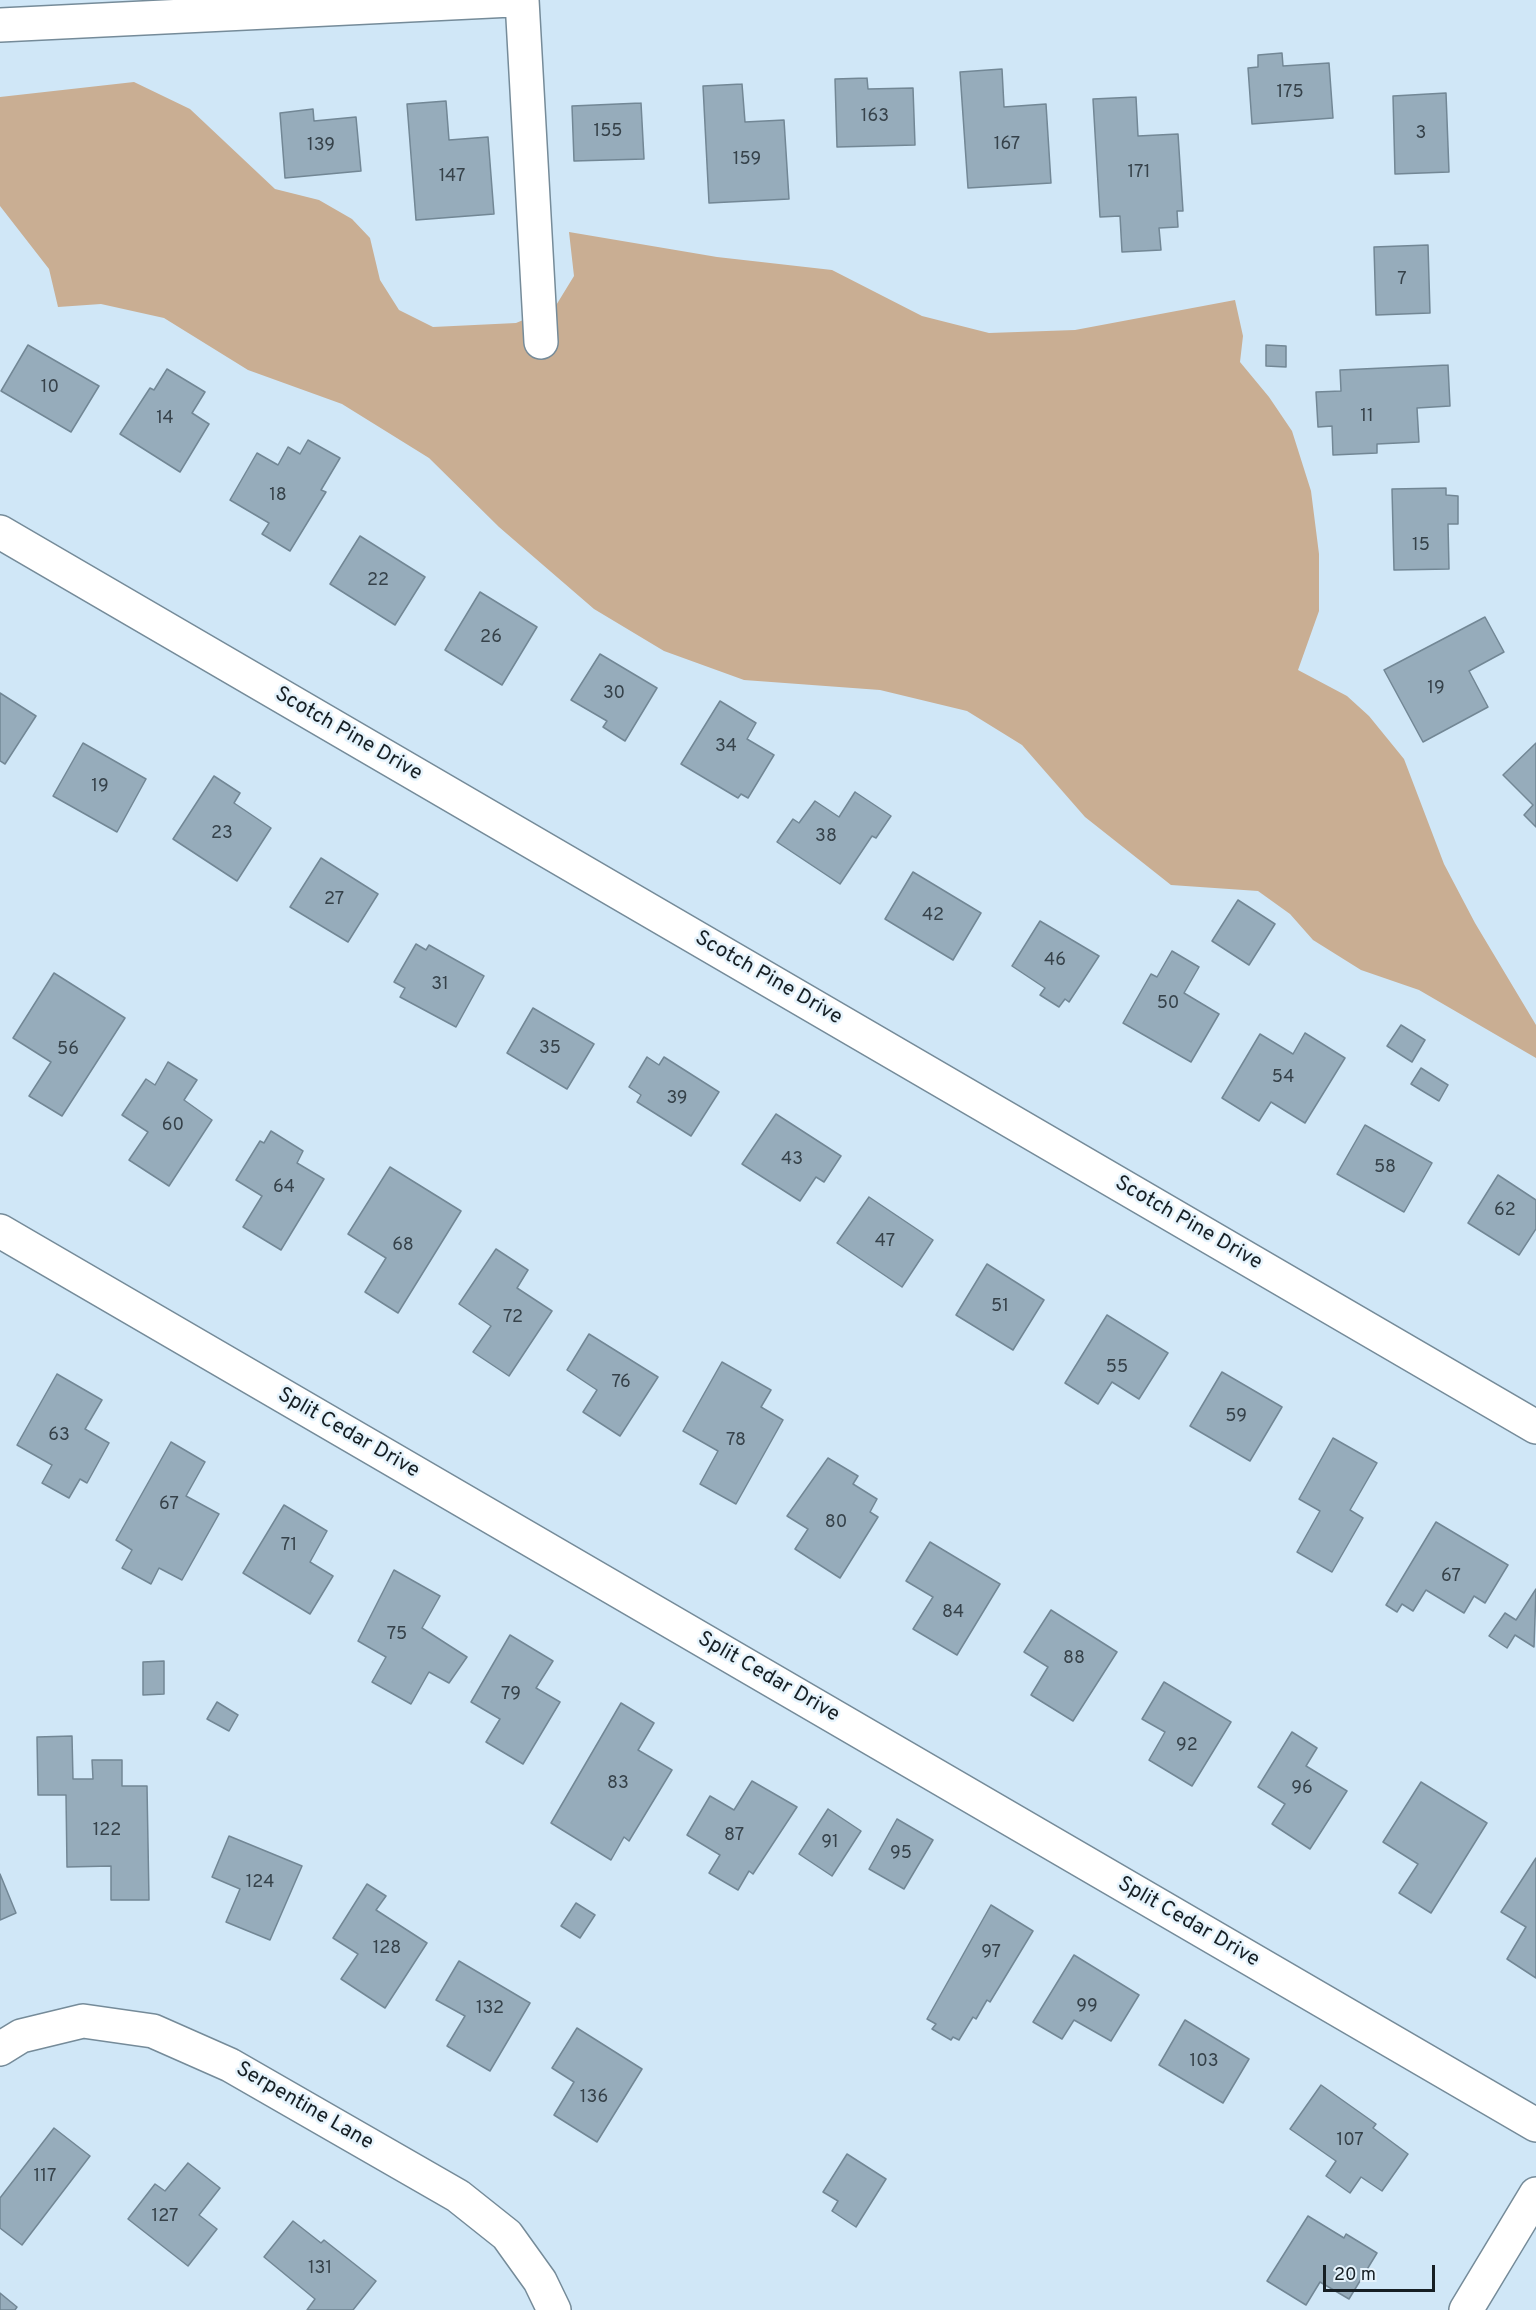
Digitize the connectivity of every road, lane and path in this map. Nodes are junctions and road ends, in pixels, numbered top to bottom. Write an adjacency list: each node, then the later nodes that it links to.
1 (512, 0): 3 (street)
2 (522, 0): 4 (street)
3 (0, 25)
4 (541, 342)
5 (0, 532): 7 (street, Scotch Pine Drive)
6 (0, 1231): 9 (street, Split Cedar Drive)
7 (1536, 1427)
8 (0, 2049): 11 (street, Serpentine Lane)
9 (1536, 2125)
10 (1536, 2193): 12 (street)
11 (554, 2310)
12 (1466, 2310)

